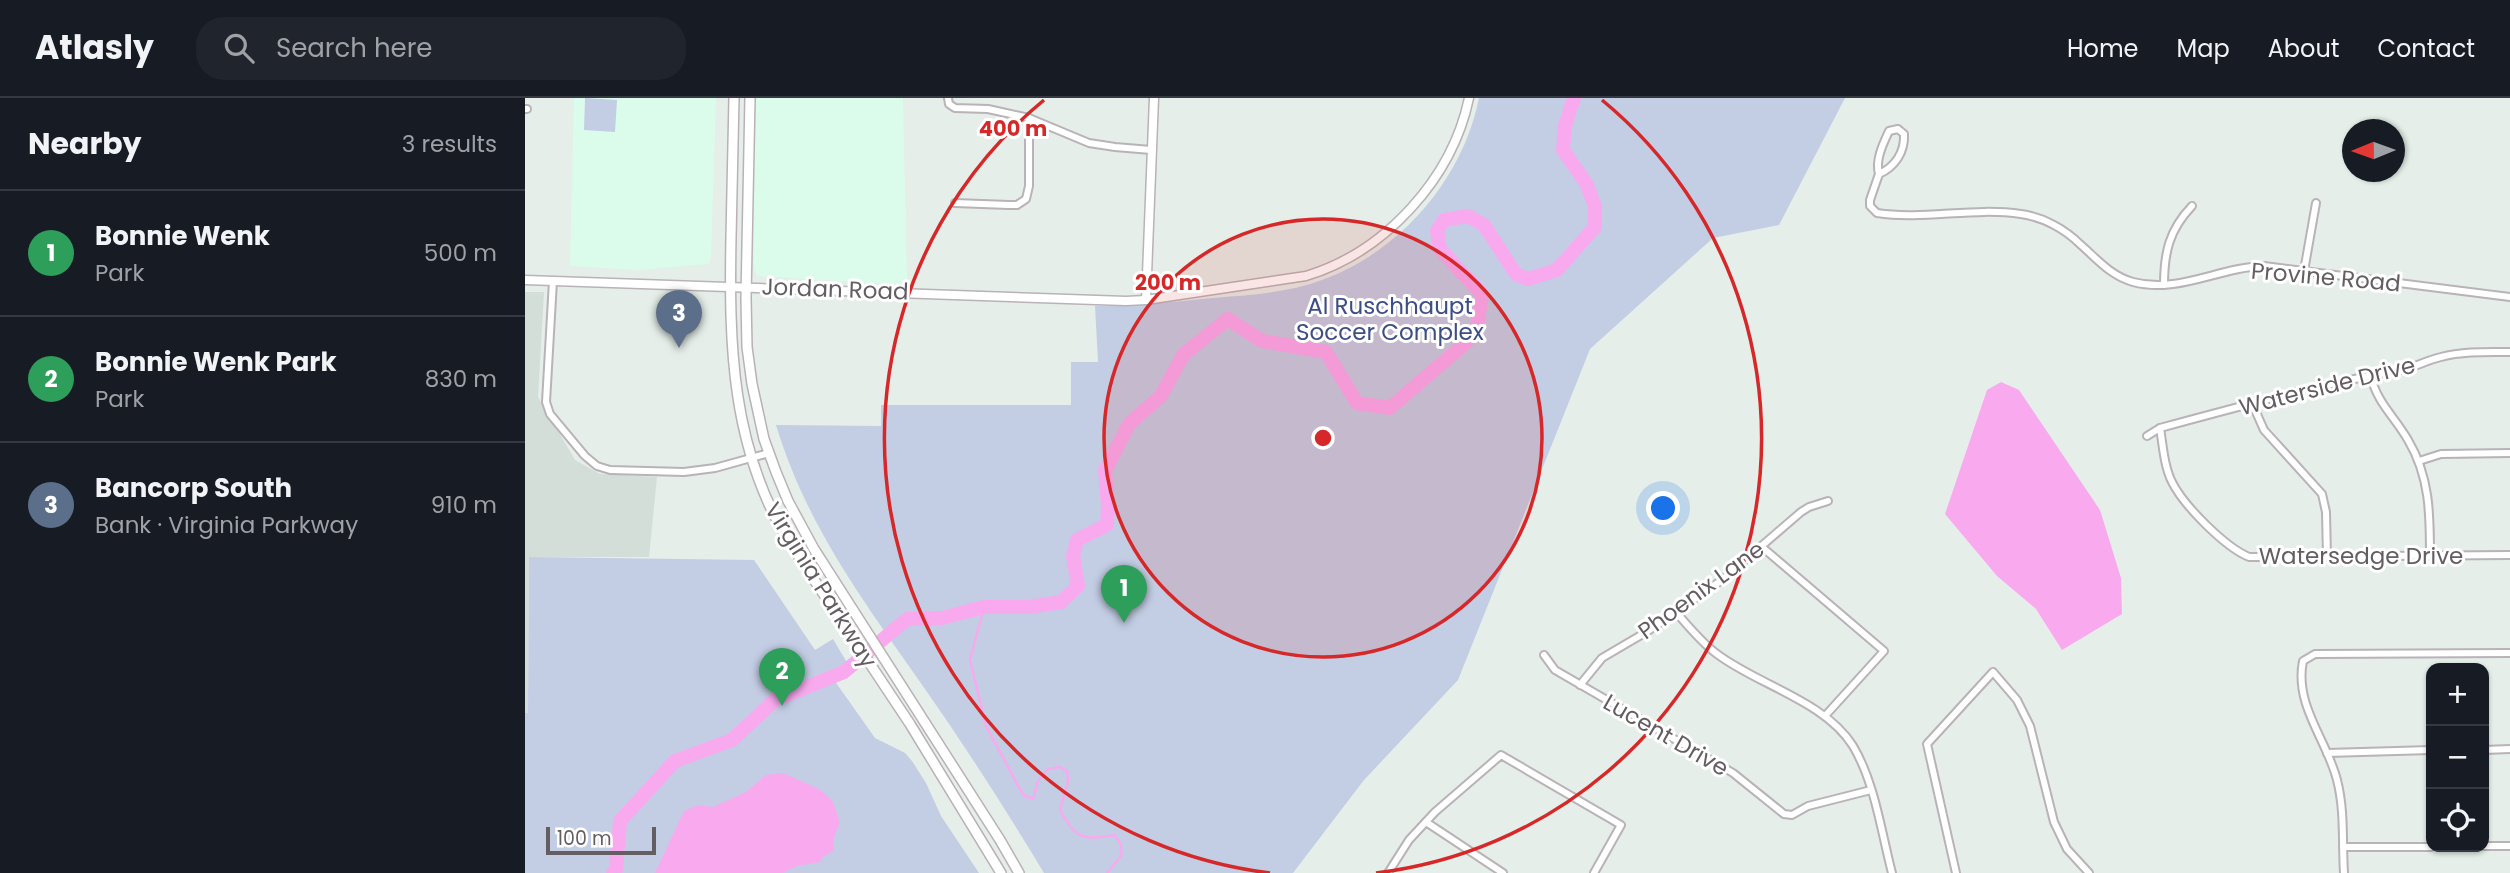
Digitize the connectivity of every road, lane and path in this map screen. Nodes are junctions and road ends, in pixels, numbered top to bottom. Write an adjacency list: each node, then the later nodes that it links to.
1 (734, 98): 16 (main road, Virginia Parkway)
2 (750, 98): 17 (main road, Virginia Parkway)
3 (948, 98): 6 (street)
4 (1154, 98): 7 (street)
5 (1469, 98): 19 (street, Jordan Road)
6 (1029, 118): 7 (street); 9 (street)
7 (1151, 150): 19 (street)
8 (1879, 174): 8 (street); 15 (street, Provine Road)
9 (955, 203)
10 (2316, 203): 12 (street)
11 (2192, 206): 15 (street)
12 (2304, 271): 15 (street, Provine Road); 18 (street, Provine Road)
13 (525, 280): 14 (street, Jordan Road)
14 (553, 281): 16 (street, Jordan Road); 27 (street)
15 (2164, 285)
16 (730, 286): 17 (street, Jordan Road); 27 (main road, Virginia Parkway)
17 (746, 286): 19 (street, Jordan Road); 25 (main road, Virginia Parkway)
18 (2510, 296)
19 (1146, 300)
20 (2510, 352): 21 (street, Waterside Drive)
21 (2370, 374): 22 (street, Waterside Drive); 28 (street)
22 (2252, 403): 23 (street, Waterside Drive); 33 (street)
23 (2160, 428): 24 (street, Waterside Drive); 33 (street, Watersedge Drive)
24 (2147, 436)
25 (769, 453): 27 (street); 50 (main road, Virginia Parkway)
26 (2510, 453): 28 (street)
27 (752, 458): 49 (main road, Virginia Parkway)
28 (2419, 461): 32 (street)
29 (1828, 501): 30 (street, Phoenix Lane)
30 (1762, 547): 34 (street, Phoenix Lane); 38 (street)
31 (2510, 555): 32 (street, Watersedge Drive)
32 (2430, 556): 33 (street, Watersedge Drive)
33 (2327, 557)
34 (1676, 612): 37 (street, Phoenix Lane); 38 (street)
35 (2510, 653): 42 (street)
36 (1544, 655): 37 (street, Lucent Drive)
37 (1580, 685): 43 (street, Lucent Drive)
38 (1825, 716): 43 (street)
39 (2510, 749): 41 (street)
40 (2426, 750): 42 (street)
41 (2489, 750)
42 (2327, 753): 48 (street)
43 (1871, 790): 54 (street)
44 (1426, 822): 51 (street); 52 (street); 53 (street)
45 (2426, 846): 48 (street)
46 (2489, 846): 47 (street)
47 (2510, 846)
48 (2343, 847): 57 (street)
49 (1001, 873)
50 (1019, 873)
51 (1388, 873)
52 (1503, 873)
53 (1594, 873)
54 (1892, 873)
55 (1956, 873): 56 (street)
56 (2089, 873)
57 (2344, 873)

